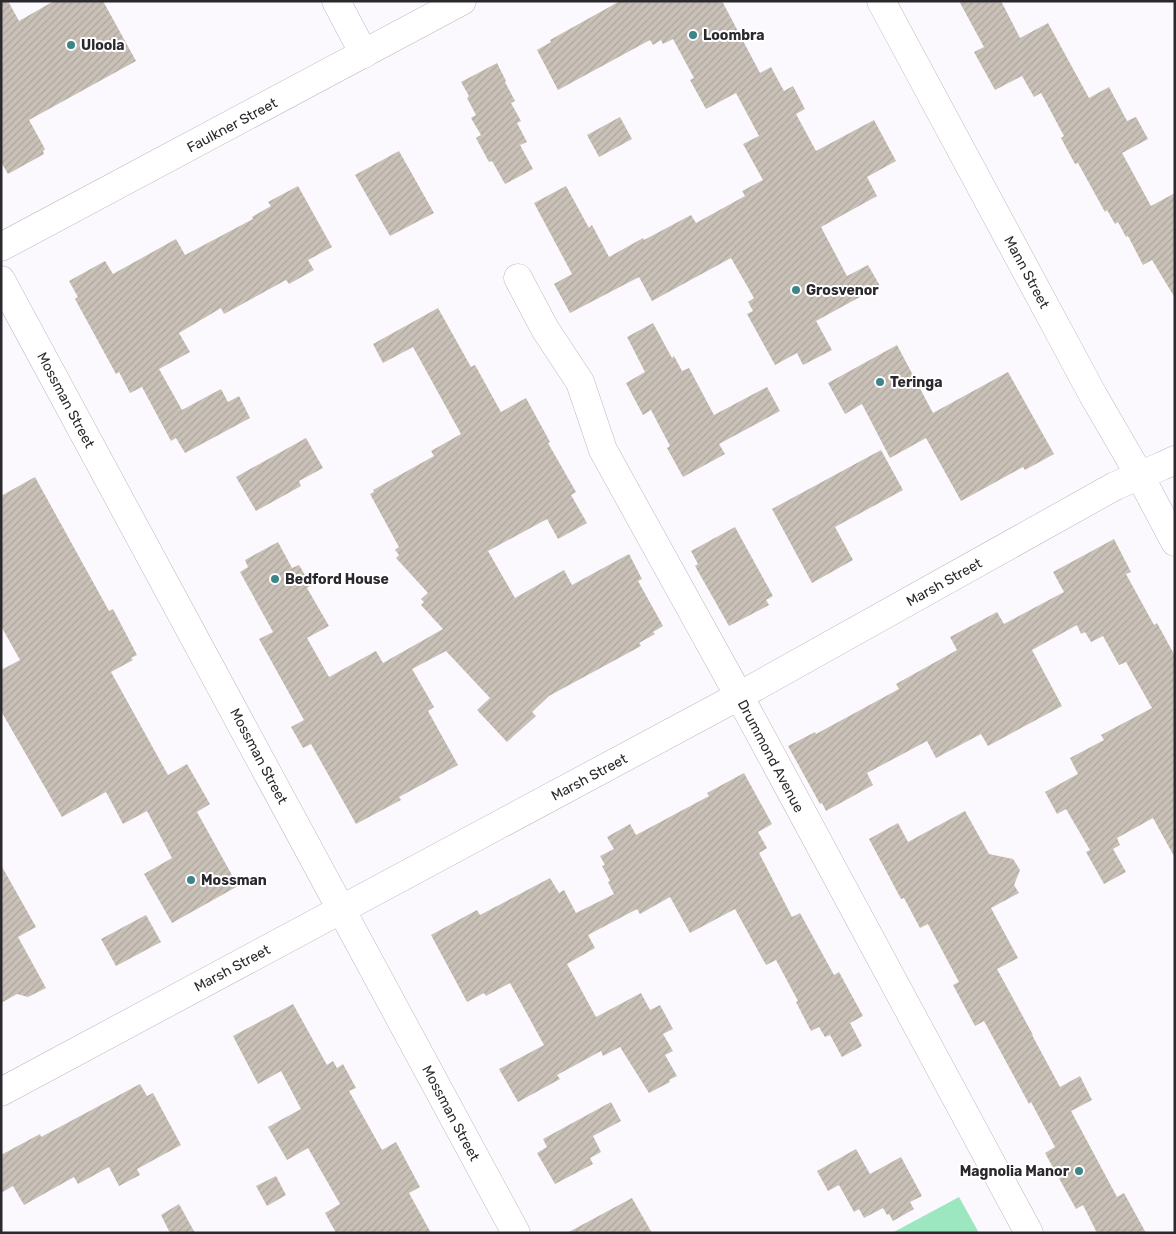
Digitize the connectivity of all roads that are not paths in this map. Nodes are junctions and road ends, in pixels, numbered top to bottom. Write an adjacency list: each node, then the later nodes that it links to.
1 (336, 1): 4 (street)
2 (462, 1): 4 (street, Faulkner Street)
3 (881, 1): 9 (street, Mann Street)
4 (364, 54): 5 (street, Faulkner Street)
5 (1, 248)
6 (518, 278): 11 (street, Drummond Avenue)
7 (1, 280): 12 (street, Mossman Street)
8 (1175, 460): 9 (street, Marsh Street)
9 (1140, 476): 10 (street, Mann Street); 11 (street, Marsh Street)
10 (1175, 542)
11 (739, 696): 12 (street, Marsh Street); 15 (street, Drummond Avenue)
12 (342, 909): 13 (street, Marsh Street); 14 (street, Mossman Street)
13 (1, 1092)
14 (516, 1233)
15 (1029, 1233)

